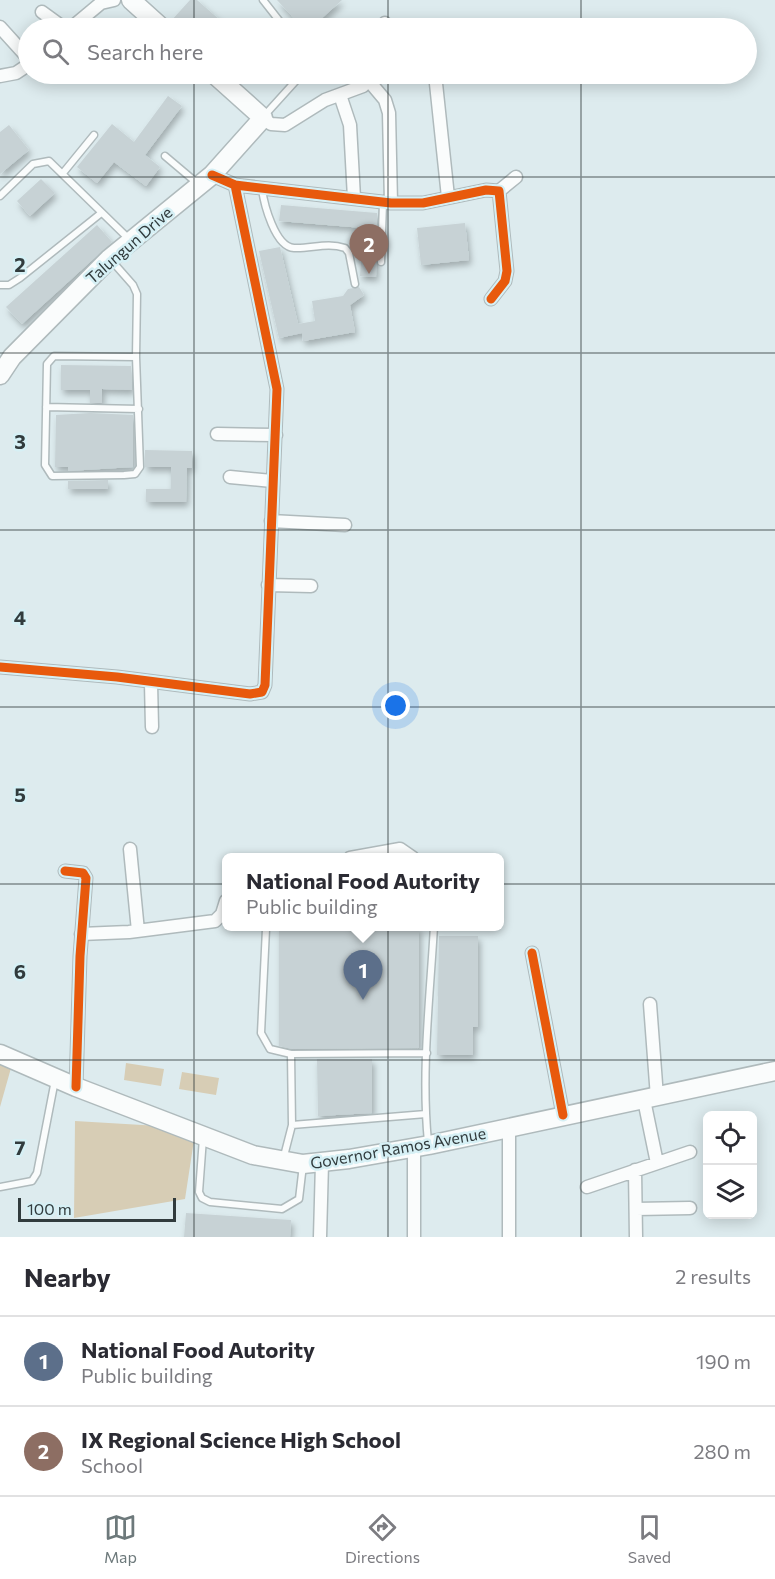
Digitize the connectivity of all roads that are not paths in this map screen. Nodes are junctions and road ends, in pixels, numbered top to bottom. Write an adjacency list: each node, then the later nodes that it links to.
1 (114, 0): 6 (street)
2 (131, 0): 7 (main road)
3 (263, 0): 8 (lane)
4 (42, 12): 5 (street)
5 (50, 18)
6 (84, 18)
7 (151, 18)
8 (277, 18)
9 (0, 27): 10 (street)
10 (18, 47)
11 (18, 72): 12 (street)
12 (0, 76)
13 (225, 84): 19 (main road)
14 (293, 84): 19 (lane)
15 (358, 84): 18 (street)
16 (375, 84): 31 (street)
17 (436, 84): 29 (street)
18 (340, 94): 19 (street); 30 (street)
19 (262, 118): 24 (main road, Talungun Drive)
20 (94, 135): 22 (lane)
21 (165, 156): 24 (lane)
22 (63, 173): 28 (lane); 32 (lane)
23 (516, 177): 27 (street)
24 (206, 180): 25 (street); 33 (main road, Talungun Drive)
25 (235, 185): 26 (street); 44 (street)
26 (262, 189): 30 (street); 36 (lane)
27 (499, 191): 29 (street); 38 (street)
28 (0, 196)
29 (448, 197): 31 (street)
30 (354, 198): 31 (street)
31 (387, 203): 35 (lane)
32 (100, 214): 33 (lane); 37 (lane)
33 (130, 240): 34 (main road, Talungun Drive)
34 (109, 259): 39 (lane); 40 (main road, Talungun Drive)
35 (381, 262)
36 (355, 284)
37 (0, 285)
38 (491, 299)
39 (136, 357): 41 (lane); 42 (lane)
40 (0, 375)
41 (46, 407): 42 (lane); 42 (lane)
42 (139, 409)
43 (217, 434): 44 (street)
44 (276, 435): 46 (street)
45 (230, 477): 46 (street)
46 (272, 480): 47 (street)
47 (271, 521): 48 (street); 49 (street)
48 (345, 525)
49 (268, 585): 50 (street); 52 (street)
50 (311, 586)
51 (0, 667): 52 (street)
52 (151, 683): 53 (street)
53 (152, 727)
54 (130, 849): 59 (street)
55 (377, 853): 56 (street)
56 (405, 853)
57 (65, 871): 62 (street)
58 (222, 915): 59 (street)
59 (138, 931): 62 (street)
60 (266, 931): 67 (lane)
61 (434, 931): 65 (lane)
62 (81, 934): 70 (street)
63 (532, 953): 73 (street)
64 (651, 1004): 71 (street)
65 (427, 1053): 67 (lane); 72 (lane)
66 (0, 1054): 69 (main road, Governor Ramos Avenue)
67 (291, 1054): 74 (lane)
68 (775, 1071): 71 (main road, Governor Ramos Avenue)
69 (55, 1077): 70 (main road, Governor Ramos Avenue); 85 (lane)
70 (76, 1087): 76 (main road, Governor Ramos Avenue)
71 (651, 1098): 73 (main road, Governor Ramos Avenue); 81 (street)
72 (426, 1114): 74 (lane); 77 (lane)
73 (563, 1115): 75 (main road, Governor Ramos Avenue)
74 (292, 1125): 79 (lane)
75 (509, 1128): 77 (main road, Governor Ramos Avenue); 90 (street)
76 (203, 1136): 79 (main road, Governor Ramos Avenue); 82 (lane)
77 (421, 1146): 80 (main road, Governor Ramos Avenue); 89 (street)
78 (690, 1152): 81 (street)
79 (282, 1162): 82 (main road, Governor Ramos Avenue)
80 (322, 1163): 82 (main road, Governor Ramos Avenue); 88 (street)
81 (657, 1163): 83 (street)
82 (303, 1164)
83 (635, 1170): 84 (street); 87 (street)
84 (587, 1186)
85 (0, 1187)
86 (690, 1208): 87 (street)
87 (636, 1209): 91 (street)
88 (320, 1237)
89 (414, 1237)
90 (509, 1237)
91 (636, 1237)

